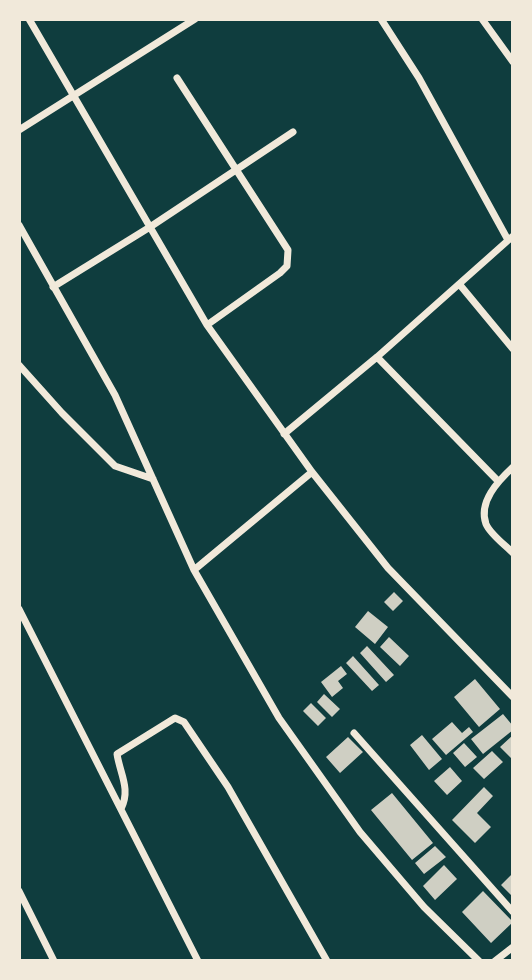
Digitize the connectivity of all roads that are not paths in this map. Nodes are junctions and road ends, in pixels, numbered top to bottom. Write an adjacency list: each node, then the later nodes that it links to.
1 (29, 19): 7 (street)
2 (195, 19): 7 (street)
3 (381, 19): 13 (street)
4 (482, 19): 5 (street)
5 (513, 62)
6 (177, 78): 10 (street)
7 (75, 96): 8 (street); 12 (street)
8 (19, 131)
9 (293, 132): 10 (street)
10 (237, 170): 12 (street); 16 (street)
11 (19, 225): 15 (street)
12 (150, 227): 15 (street); 16 (street)
13 (510, 238): 14 (street)
14 (460, 285): 17 (street); 18 (street)
15 (52, 287): 23 (street)
16 (207, 325): 20 (street)
17 (513, 349)
18 (377, 357): 20 (street); 24 (street)
19 (19, 365): 23 (street)
20 (284, 434): 22 (street)
21 (513, 467): 24 (street)
22 (312, 472): 26 (street); 28 (street)
23 (153, 479): 26 (street)
24 (498, 481): 25 (street)
25 (513, 553)
26 (194, 570): 37 (street)
27 (19, 609): 30 (street)
28 (513, 697)
29 (354, 733): 32 (street)
30 (121, 809): 35 (street); 36 (street)
31 (19, 891): 34 (street)
32 (513, 912)
33 (513, 947): 38 (street)
34 (54, 961)
35 (198, 961)
36 (327, 961)
37 (479, 961)
38 (495, 961)

